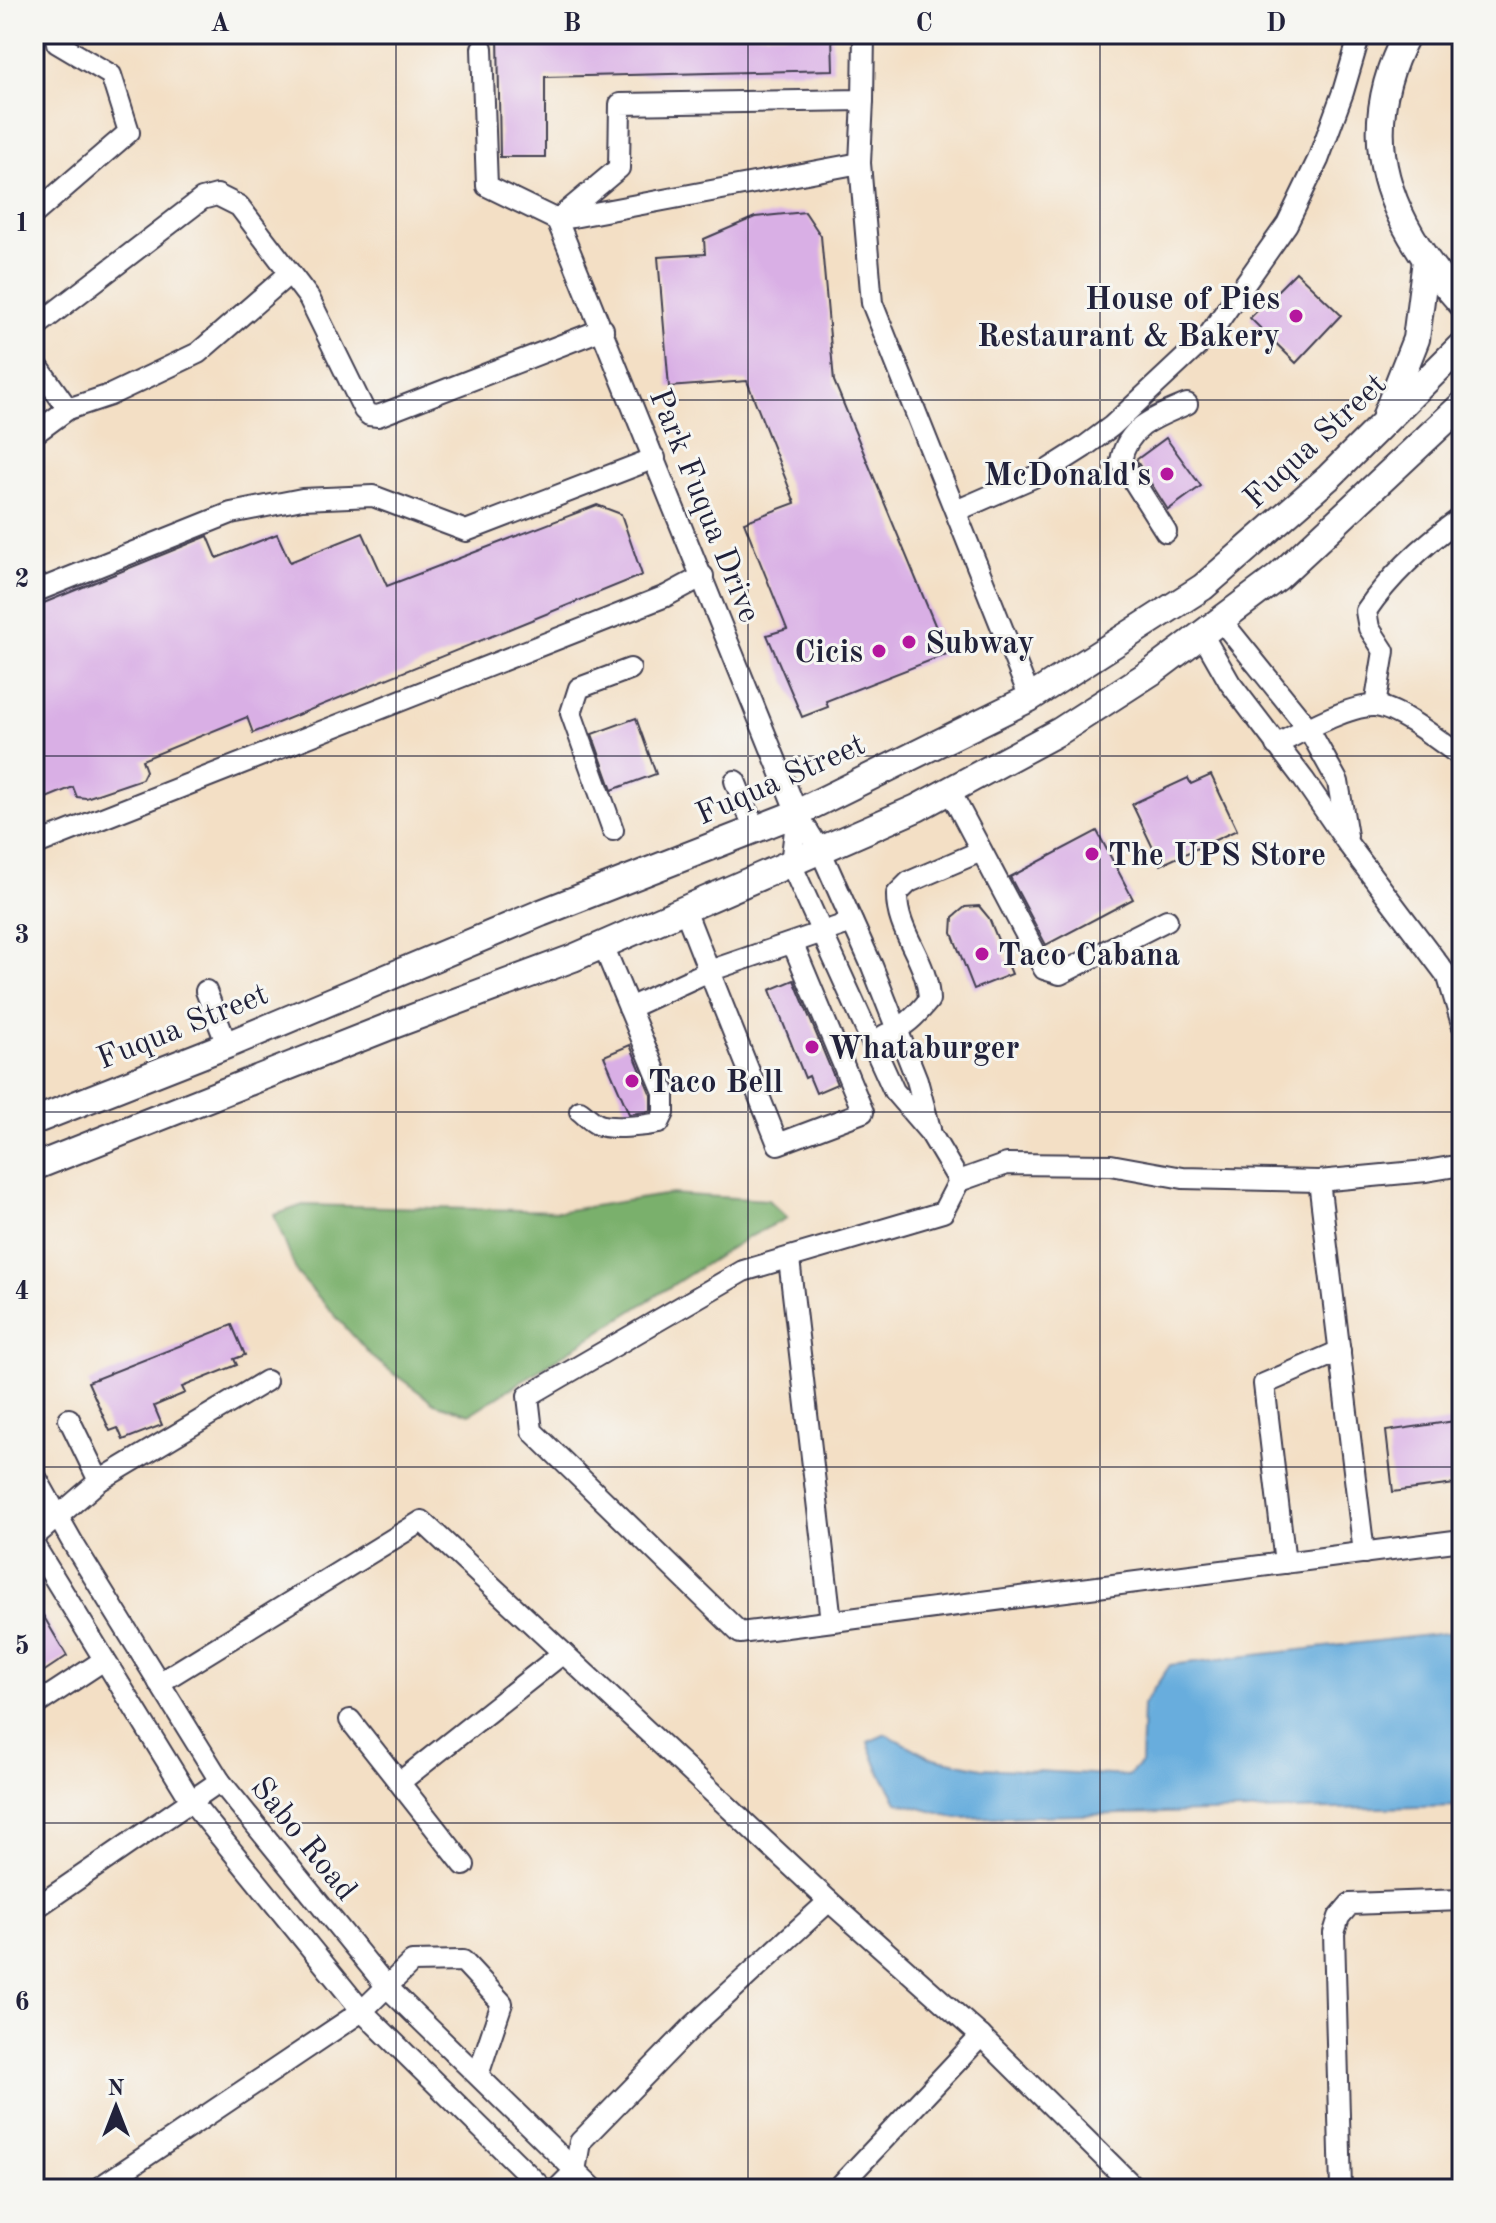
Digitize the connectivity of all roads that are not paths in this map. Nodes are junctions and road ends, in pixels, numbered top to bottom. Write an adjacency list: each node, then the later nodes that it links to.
1 (56, 34): 8 (street)
2 (864, 34): 6 (street)
3 (1360, 34): 25 (street)
4 (1407, 34): 10 (main road)
5 (482, 48): 9 (street)
6 (863, 100): 7 (street); 9 (street)
7 (860, 163): 9 (street); 25 (street)
8 (34, 214)
9 (557, 220): 14 (street, Park Fuqua Drive)
10 (1426, 260): 12 (main road); 20 (main road)
11 (290, 273): 13 (street); 14 (street); 19 (street)
12 (1462, 304)
13 (34, 328)
14 (603, 329): 24 (street, Park Fuqua Drive)
15 (1462, 345): 20 (main road, Fuqua Street)
16 (34, 361): 19 (street)
17 (1187, 404): 27 (street)
18 (1462, 405): 23 (main road)
19 (68, 409): 22 (street)
20 (1382, 425): 30 (main road, Fuqua Street)
21 (1462, 432): 23 (main road)
22 (34, 434)
23 (1411, 452): 31 (main road)
24 (655, 458): 28 (street, Park Fuqua Drive); 29 (street)
25 (956, 511): 33 (street)
26 (1462, 517): 34 (street)
27 (1166, 532)
28 (703, 576): 41 (street, Park Fuqua Drive); 45 (street)
29 (34, 592)
30 (1179, 603): 31 (main road); 33 (main road, Fuqua Street)
31 (1211, 627): 35 (street); 36 (main road); 37 (street)
32 (630, 669): 42 (street)
33 (1030, 698): 36 (main road); 41 (main road, Fuqua Street)
34 (1375, 706): 35 (street); 38 (street)
35 (1308, 728): 37 (street); 44 (street)
36 (1060, 731): 40 (main road)
37 (1276, 745): 44 (street)
38 (1462, 757)
39 (735, 781): 43 (street)
40 (950, 791): 46 (street); 47 (main road)
41 (797, 813): 43 (main road, Fuqua Street); 47 (street, Park Fuqua Drive); 48 (street, Park Fuqua Drive)
42 (613, 830)
43 (755, 830): 61 (main road, Fuqua Street)
44 (1348, 844): 58 (street)
45 (34, 845)
46 (981, 851): 50 (street); 59 (street)
47 (821, 852): 48 (main road); 51 (street, Park Fuqua Drive)
48 (791, 864): 49 (main road); 52 (street, Park Fuqua Drive)
49 (685, 910): 54 (main road); 55 (street)
50 (1167, 920)
51 (852, 922): 52 (street); 59 (street, Park Fuqua Drive)
52 (821, 934): 53 (street); 60 (street, Park Fuqua Drive)
53 (793, 944): 55 (street); 55 (street)
54 (603, 945): 57 (street); 62 (main road)
55 (709, 971): 57 (street)
56 (206, 991): 61 (street)
57 (629, 1008): 64 (street)
58 (1462, 1024)
59 (896, 1031): 60 (street); 63 (street, Park Fuqua Drive)
60 (870, 1040): 63 (street, Park Fuqua Drive)
61 (227, 1045): 62 (main road); 65 (main road, Fuqua Street)
62 (245, 1084): 67 (main road)
63 (916, 1105): 68 (street)
64 (580, 1111)
65 (34, 1121)
66 (1462, 1165): 69 (street)
67 (34, 1167)
68 (959, 1181): 69 (street); 70 (street)
69 (1319, 1181): 71 (street)
70 (789, 1259): 82 (street); 82 (street)
71 (1340, 1351): 80 (street); 81 (street)
72 (266, 1381): 75 (street)
73 (69, 1419): 75 (street)
74 (34, 1474): 76 (street, Sabo Road)
75 (99, 1481): 76 (street)
76 (59, 1518): 77 (street); 85 (street, Sabo Road)
77 (34, 1537)
78 (1462, 1540): 80 (street)
79 (34, 1545): 84 (street, Sabo Road)
80 (1364, 1553): 81 (street)
81 (1285, 1563): 82 (street)
82 (831, 1621)
83 (563, 1653): 85 (street); 89 (street); 93 (street)
84 (104, 1660): 86 (street); 90 (street, Sabo Road)
85 (159, 1683): 88 (street, Sabo Road)
86 (34, 1706)
87 (350, 1720): 89 (street)
88 (220, 1781): 90 (street); 95 (street, Sabo Road)
89 (400, 1782): 91 (street)
90 (192, 1802): 94 (street); 96 (street, Sabo Road)
91 (464, 1865)
92 (1462, 1900): 106 (street)
93 (829, 1901): 97 (street); 99 (street)
94 (34, 1909)
95 (387, 1987): 96 (street); 98 (street, Sabo Road); 98 (street)
96 (362, 2011): 100 (street); 101 (street, Sabo Road)
97 (981, 2036): 104 (street); 105 (street)
98 (478, 2075): 99 (street, Sabo Road)
99 (575, 2171): 102 (street); 103 (street, Sabo Road)
100 (97, 2189)
101 (543, 2189)
102 (557, 2189)
103 (594, 2189)
104 (837, 2189)
105 (1136, 2189)
106 (1341, 2189)

